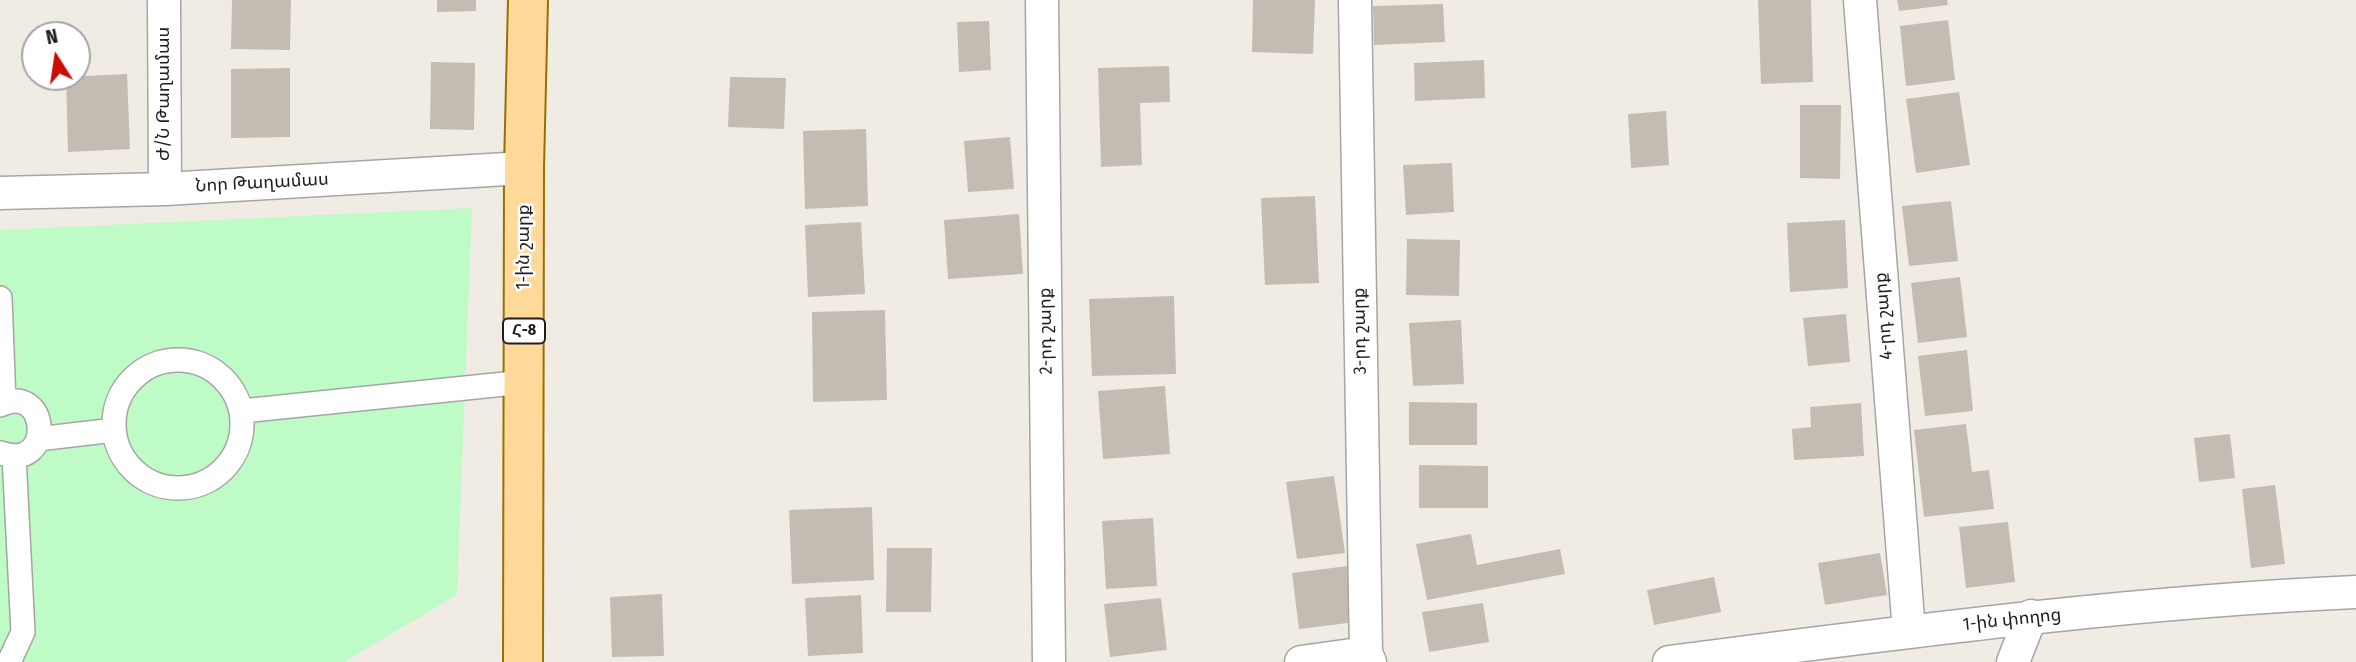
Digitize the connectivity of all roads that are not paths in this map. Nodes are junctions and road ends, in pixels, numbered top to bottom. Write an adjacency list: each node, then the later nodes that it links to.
1 (164, 0): 7 (street, Ժ/Ն Թաղամաս)
2 (528, 0): 6 (main road, 1-ին շարք / Հ-8)
3 (1042, 0): 22 (street, 2-րդ շարք)
4 (1355, 0): 19 (street, 3-րդ շարք)
5 (1860, 0): 18 (street, 4-րդ շարք)
6 (524, 168): 7 (street, Նոր Թաղամաս); 10 (main road, 1-ին շարք / Հ-8)
7 (165, 189): 8 (street, Նոր Թաղամաս)
8 (0, 193)
9 (0, 298): 11 (street)
10 (524, 382): 12 (street); 21 (main road, 1-ին շարք / Հ-8)
11 (2, 403): 14 (street)
12 (242, 411): 13 (street); 13 (street)
13 (114, 430): 14 (street)
14 (38, 439): 15 (street)
15 (7, 455): 20 (street)
16 (2356, 592): 17 (street, 1-ին փողոց)
17 (2031, 616): 18 (street, 1-ին փողոց); 25 (street)
18 (1909, 632): 24 (street, 1-ին փողոց)
19 (1368, 658): 23 (street)
20 (9, 662)
21 (523, 662)
22 (1049, 662)
23 (1301, 662)
24 (1669, 662)
25 (2013, 662)

